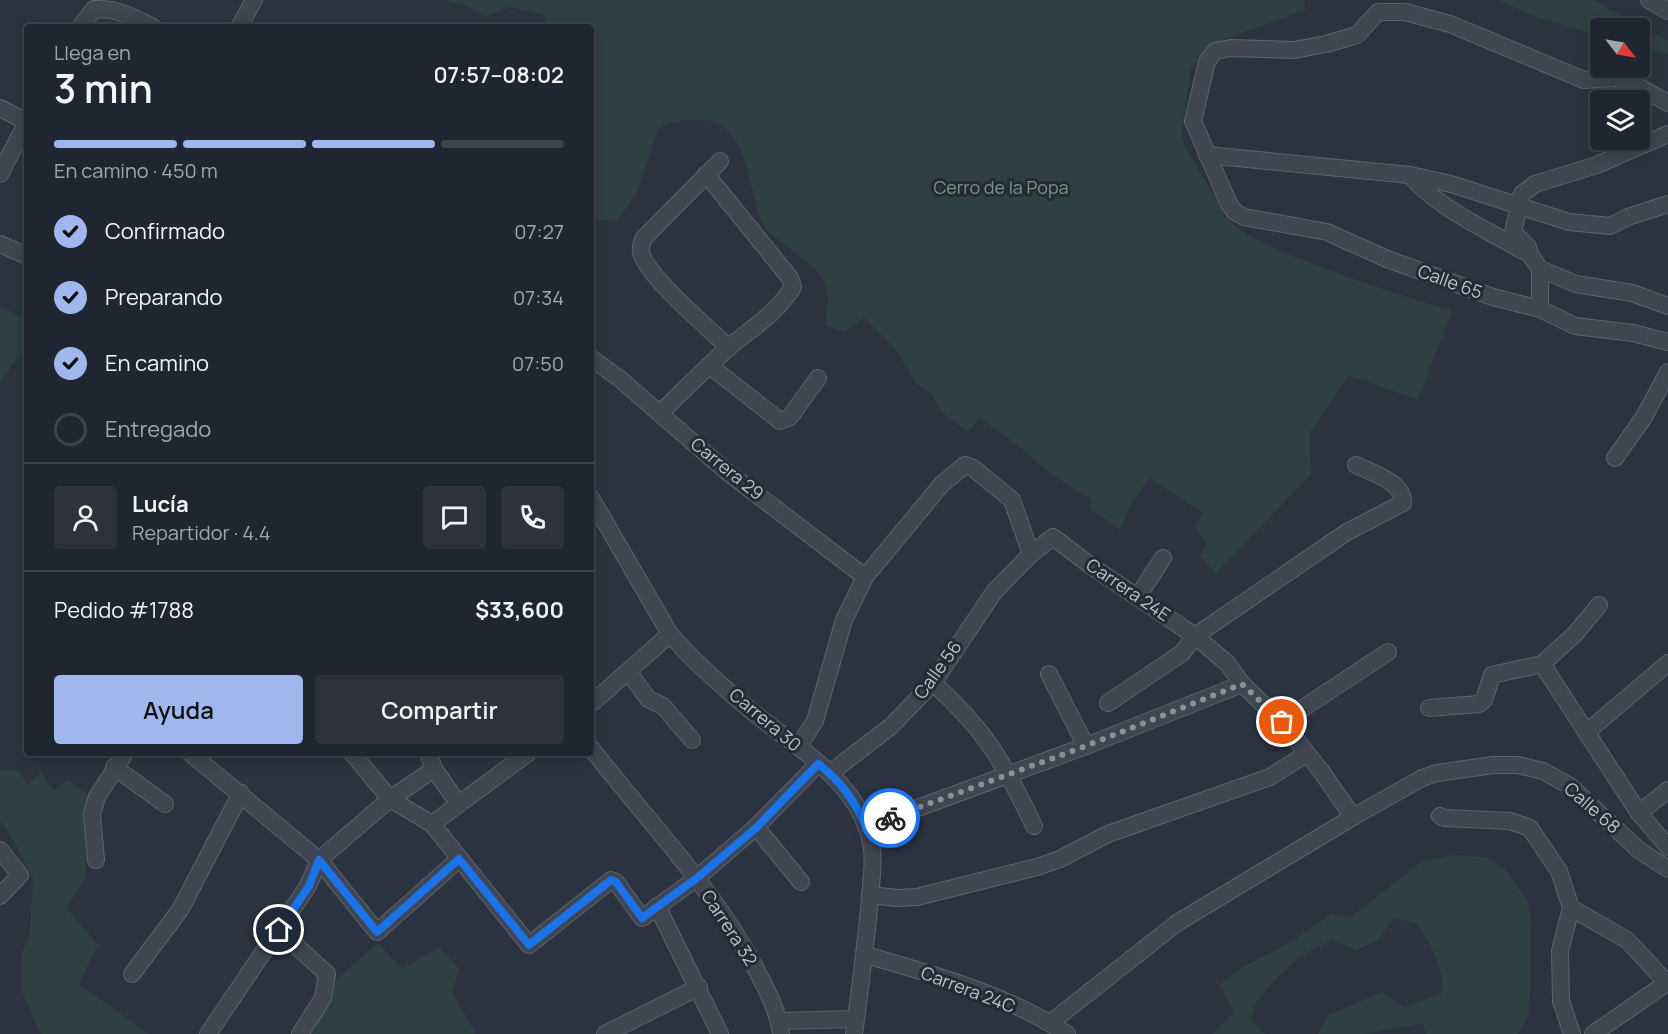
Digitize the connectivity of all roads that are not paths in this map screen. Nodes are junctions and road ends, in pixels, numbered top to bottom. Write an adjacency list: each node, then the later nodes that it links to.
1 (254, 0): 6 (street)
2 (1649, 0): 3 (street)
3 (1668, 11)
4 (82, 24): 5 (street)
5 (147, 24)
6 (241, 24)
7 (1668, 104): 12 (street)
8 (0, 108): 9 (street)
9 (24, 120)
10 (24, 128): 14 (street)
11 (1668, 134): 18 (street)
12 (1207, 155): 16 (street); 24 (street, Calle 65)
13 (720, 161): 15 (street)
14 (0, 174)
15 (706, 174): 26 (street); 26 (street)
16 (1410, 175): 18 (street); 21 (street)
17 (1668, 204): 18 (street)
18 (1519, 207): 21 (street)
19 (0, 244): 20 (street)
20 (24, 255)
21 (1530, 255): 22 (street)
22 (1540, 269): 23 (street); 24 (street)
23 (1668, 306)
24 (1540, 309): 25 (street, Calle 65)
25 (1668, 342)
26 (729, 348): 28 (street)
27 (594, 360): 31 (street, Carrera 29)
28 (710, 366): 30 (street); 31 (street)
29 (1668, 372): 32 (street)
30 (818, 378)
31 (660, 413): 37 (street, Carrera 29)
32 (1615, 458)
33 (1356, 465): 41 (street)
34 (594, 503): 40 (street, Carrera 30)
35 (1031, 554): 37 (street); 38 (street, Carrera 24E); 47 (street, Calle 56)
36 (1163, 558): 38 (street)
37 (865, 577): 56 (street)
38 (1138, 596): 41 (street, Carrera 24E)
39 (1599, 605): 44 (street)
40 (670, 634): 45 (street); 56 (street, Carrera 30)
41 (1195, 636): 48 (street, Carrera 24E); 50 (street)
42 (1388, 652): 52 (street)
43 (1668, 663): 53 (street)
44 (1542, 664): 51 (street); 53 (street, Calle 68)
45 (627, 671): 49 (street); 54 (street)
46 (1049, 674): 55 (street)
47 (933, 683): 65 (street, Calle 56); 66 (street)
48 (1242, 684): 52 (street, Carrera 24E); 55 (street)
49 (594, 701)
50 (1108, 703)
51 (1429, 708)
52 (1282, 722): 58 (street, Carrera 24E)
53 (1588, 731): 72 (street, Calle 68)
54 (692, 740)
55 (1086, 746): 66 (street)
56 (798, 747): 65 (street, Carrera 30)
57 (594, 752): 85 (street, Carrera 32)
58 (1306, 754): 73 (street, Carrera 24E); 88 (street)
59 (123, 756): 64 (street)
60 (194, 756): 68 (street)
61 (354, 756): 69 (street)
62 (524, 756): 70 (street)
63 (431, 761): 69 (street); 70 (street)
64 (114, 767): 71 (street); 82 (street)
65 (824, 768): 77 (street, Carrera 30); 78 (street, Calle 56)
66 (1010, 774): 76 (street); 77 (street)
67 (1668, 790): 72 (street)
68 (241, 793): 83 (street); 93 (street)
69 (390, 799): 75 (street); 83 (street)
70 (458, 803): 75 (street)
71 (165, 804)
72 (1639, 813): 79 (street, Calle 68)
73 (1353, 816): 84 (street, Calle 68); 96 (street, Calle 68)
74 (1440, 816): 90 (street)
75 (432, 825): 81 (street)
76 (1034, 826)
77 (866, 827): 88 (street, Carrera 30)
78 (756, 828): 85 (street, Calle 56); 86 (street)
79 (1668, 847)
80 (0, 850): 87 (street)
81 (459, 859): 83 (street); 89 (street, Calle 56)
82 (96, 860)
83 (319, 860): 91 (street)
84 (1668, 869)
85 (697, 878): 89 (street, Calle 56); 99 (street, Carrera 32)
86 (801, 882)
87 (4, 891)
88 (870, 895): 92 (street, Carrera 30)
89 (657, 906): 95 (street)
90 (1571, 908): 94 (street); 105 (street)
91 (279, 930): 100 (street); 101 (street)
92 (866, 955): 96 (street, Carrera 24C); 97 (street, Carrera 30)
93 (132, 974)
94 (1667, 982): 106 (street)
95 (699, 987): 98 (street); 103 (street)
96 (1050, 1023): 104 (street, Carrera 24C)
97 (855, 1026): 99 (street)
98 (632, 1027): 102 (street)
99 (780, 1027)
100 (208, 1034)
101 (300, 1034)
102 (605, 1034)
103 (720, 1034)
104 (1067, 1034)
105 (1572, 1034)
106 (1593, 1034)

